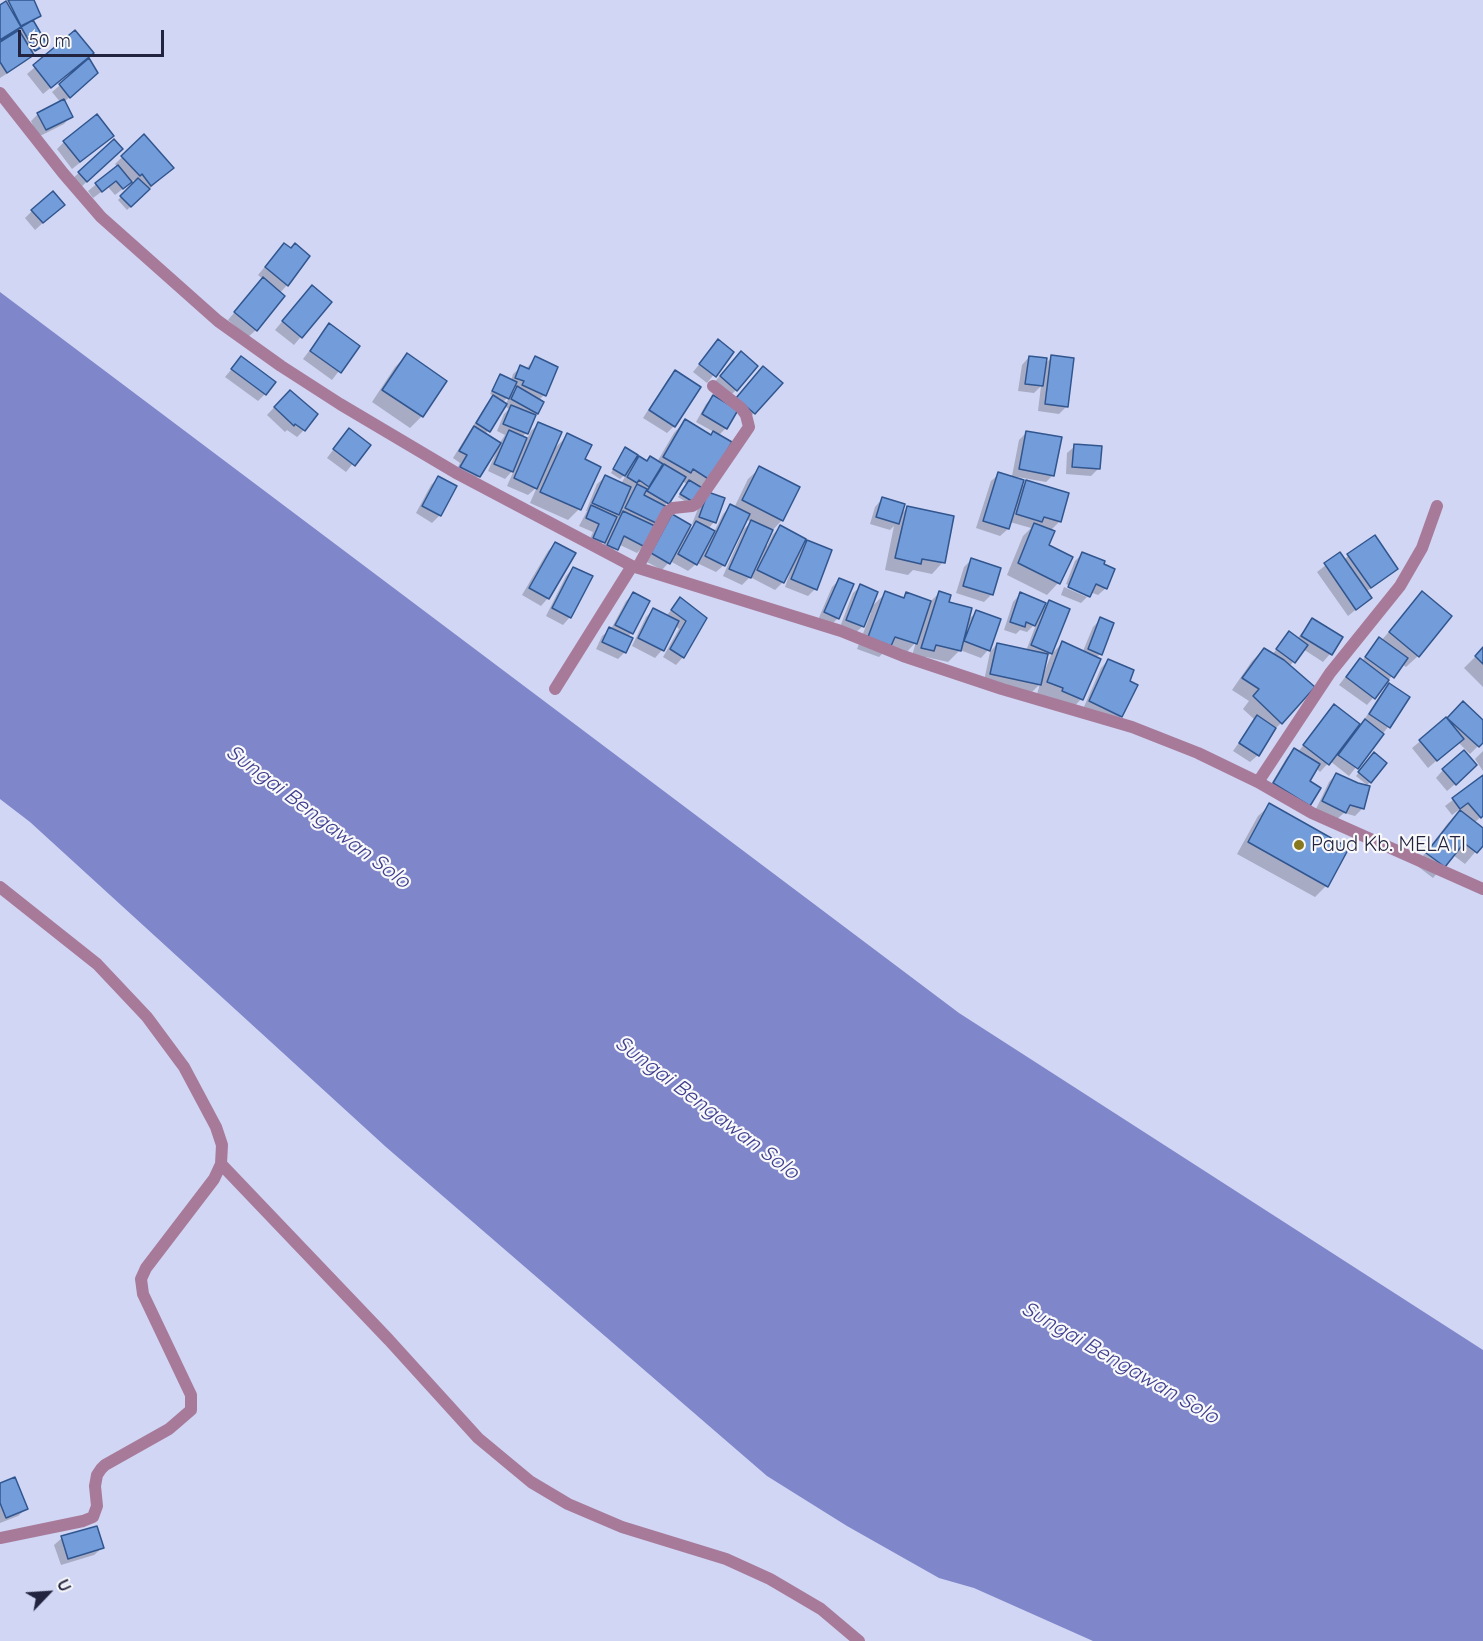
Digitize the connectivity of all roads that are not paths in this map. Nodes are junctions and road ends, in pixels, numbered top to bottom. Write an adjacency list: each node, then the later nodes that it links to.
1 (0, 93): 4 (street)
2 (714, 386): 4 (street)
3 (1437, 506): 6 (street)
4 (635, 566): 5 (street); 6 (street)
5 (555, 689)
6 (1258, 782): 8 (street)
7 (0, 887): 9 (street)
8 (1482, 887)
9 (221, 1164): 10 (street); 11 (street)
10 (0, 1538)
11 (859, 1641)

